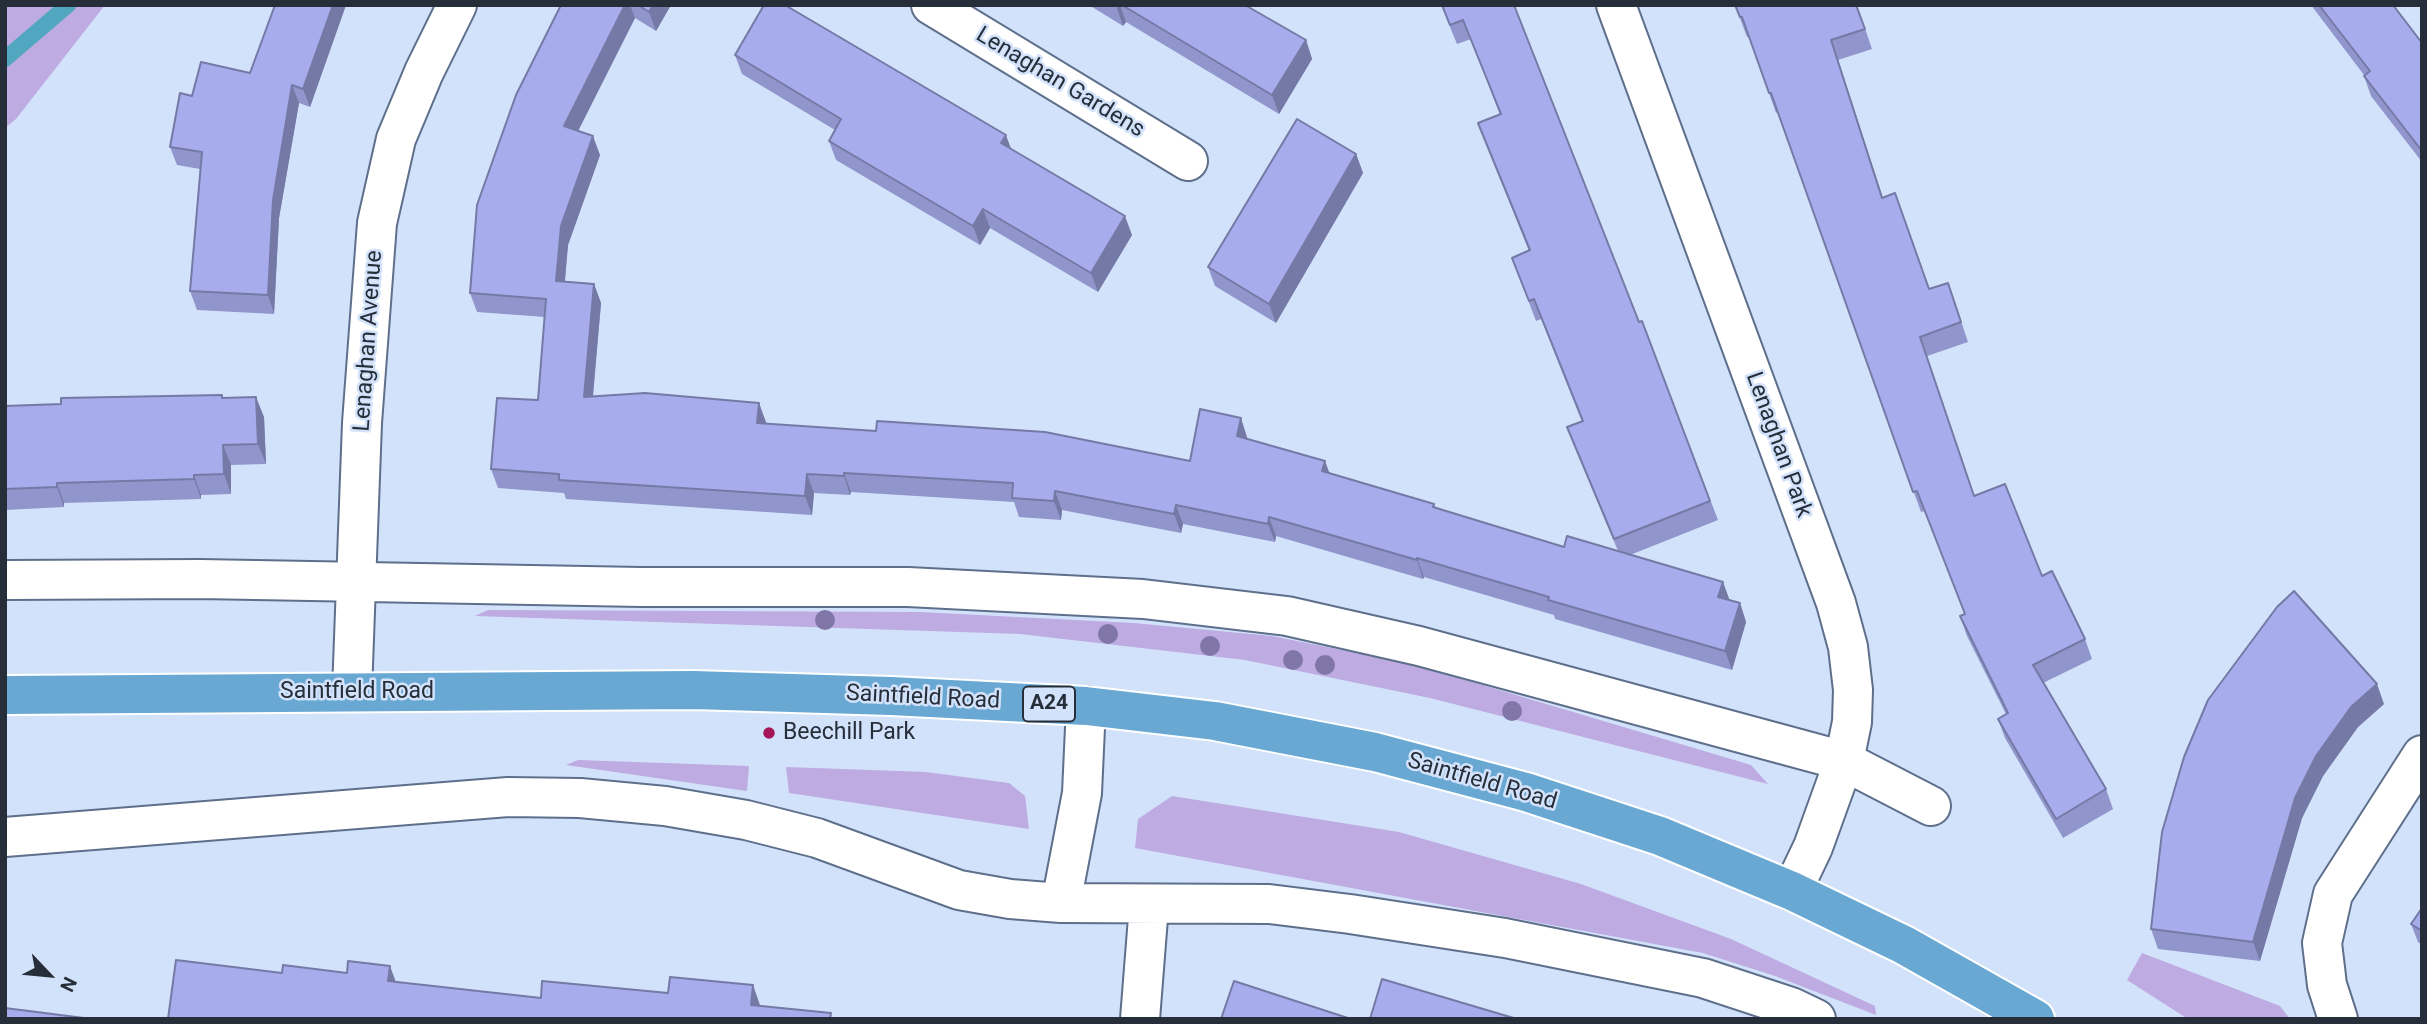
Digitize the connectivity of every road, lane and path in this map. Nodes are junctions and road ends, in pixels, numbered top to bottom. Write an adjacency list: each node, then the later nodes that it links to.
1 (457, 5): 6 (street, Lenaghan Avenue)
2 (931, 5): 4 (street, Lenaghan Gardens)
3 (1616, 5): 11 (street, Lenaghan Park)
4 (1188, 161)
5 (5, 580): 6 (street)
6 (356, 582): 7 (street, Lenaghan Avenue); 11 (street)
7 (352, 692): 8 (highway, Saintfield Road / A24); 9 (highway, Saintfield Road / A24)
8 (5, 695)
9 (1086, 706): 14 (highway, Saintfield Road / A24); 15 (street)
10 (2422, 755): 20 (street)
11 (1844, 761): 12 (street); 14 (street, Lenaghan Park)
12 (1931, 806)
13 (5, 837): 15 (street)
14 (1792, 891): 19 (highway, Saintfield Road / A24)
15 (1061, 903): 16 (street)
16 (1149, 905): 17 (street); 18 (street)
17 (1140, 1019)
18 (1816, 1019)
19 (2035, 1019)
20 (2338, 1019)

